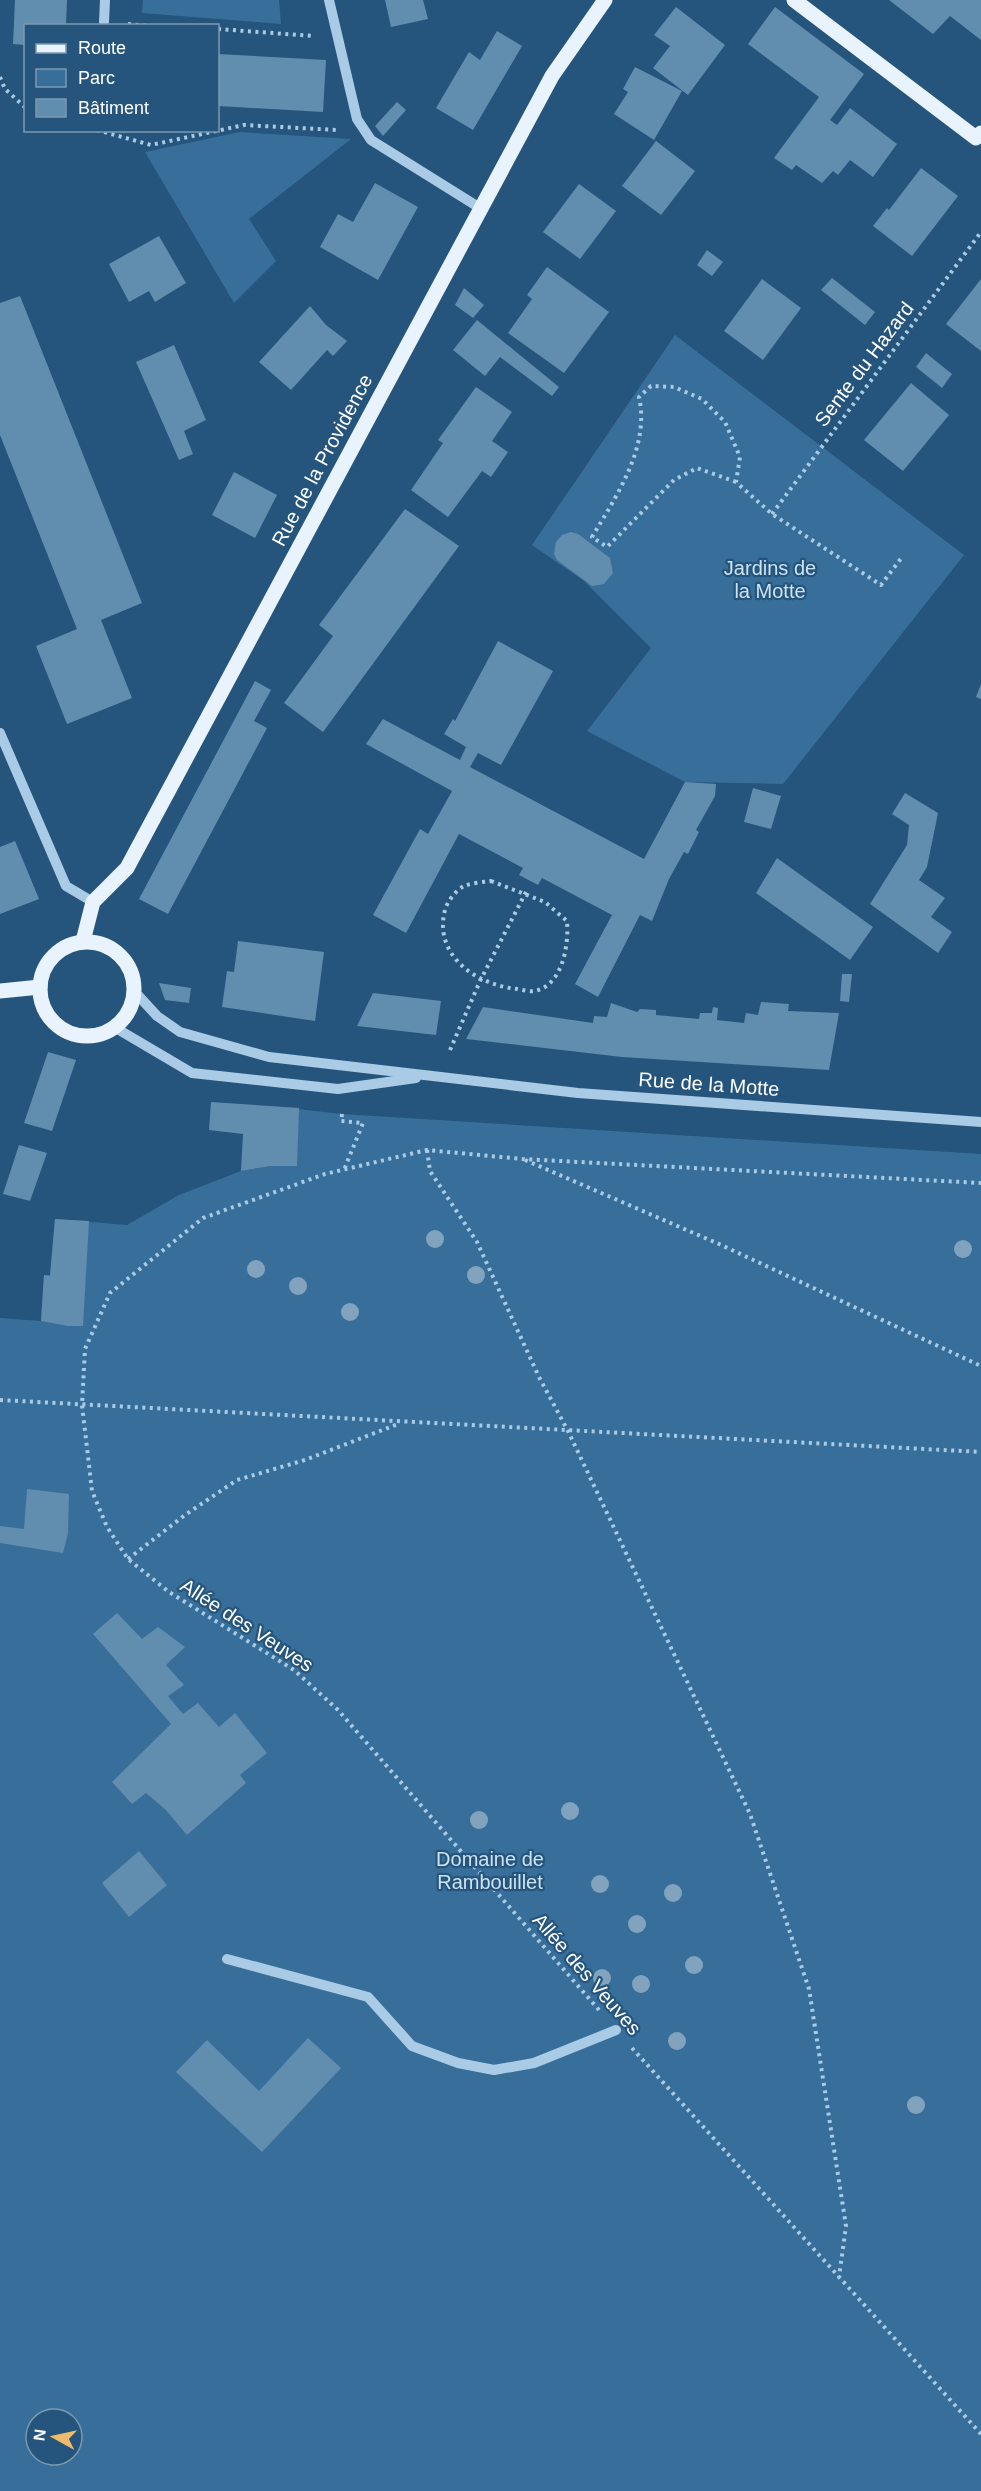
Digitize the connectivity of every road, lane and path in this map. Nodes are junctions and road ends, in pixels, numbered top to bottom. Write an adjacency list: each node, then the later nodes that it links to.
1 (105, 0): 5 (street)
2 (329, 0): 7 (street)
3 (605, 0): 15 (main road, Rue de la Providence)
4 (794, 0): 14 (main road)
5 (104, 22)
6 (219, 29): 7 (path)
7 (338, 38): 11 (street)
8 (0, 77): 9 (path)
9 (24, 106)
10 (219, 130): 11 (path)
11 (364, 130): 15 (street)
12 (104, 132): 13 (path)
13 (211, 132)
14 (979, 138)
15 (480, 208): 22 (main road, Rue de la Providence)
16 (981, 232): 18 (path, Sente du Hazard)
17 (735, 482): 17 (path); 18 (path)
18 (772, 514): 19 (path)
19 (902, 557)
20 (0, 733): 22 (street)
21 (526, 892): 24 (path); 24 (path); 24 (path)
22 (93, 902): 23 (main road, Rue de la Providence)
23 (83, 941): 25 (main road); 27 (main road)
24 (480, 981): 29 (path)
25 (40, 987): 26 (main road); 28 (main road)
26 (0, 991)
27 (134, 991): 28 (main road); 30 (street, Rue de la Motte)
28 (114, 1027): 30 (street, Rue de la Motte)
29 (450, 1050)
30 (434, 1076): 32 (street, Rue de la Motte)
31 (342, 1114): 35 (path)
32 (981, 1122)
33 (427, 1150): 34 (path, Allée des Veuves); 35 (path, Allée des Veuves); 41 (path)
34 (522, 1159): 36 (path, Allée des Veuves); 37 (path)
35 (344, 1170): 39 (path, Allée des Veuves)
36 (981, 1183)
37 (981, 1366)
38 (0, 1400): 39 (path)
39 (82, 1406): 40 (path); 43 (path, Allée des Veuves)
40 (402, 1422): 41 (path); 43 (path)
41 (568, 1431): 42 (path); 46 (path)
42 (981, 1452)
43 (128, 1559): 45 (path, Allée des Veuves)
44 (227, 1959): 45 (street)
45 (616, 2030): 46 (path, Allée des Veuves)
46 (839, 2278): 47 (path, Allée des Veuves)
47 (981, 2434)

